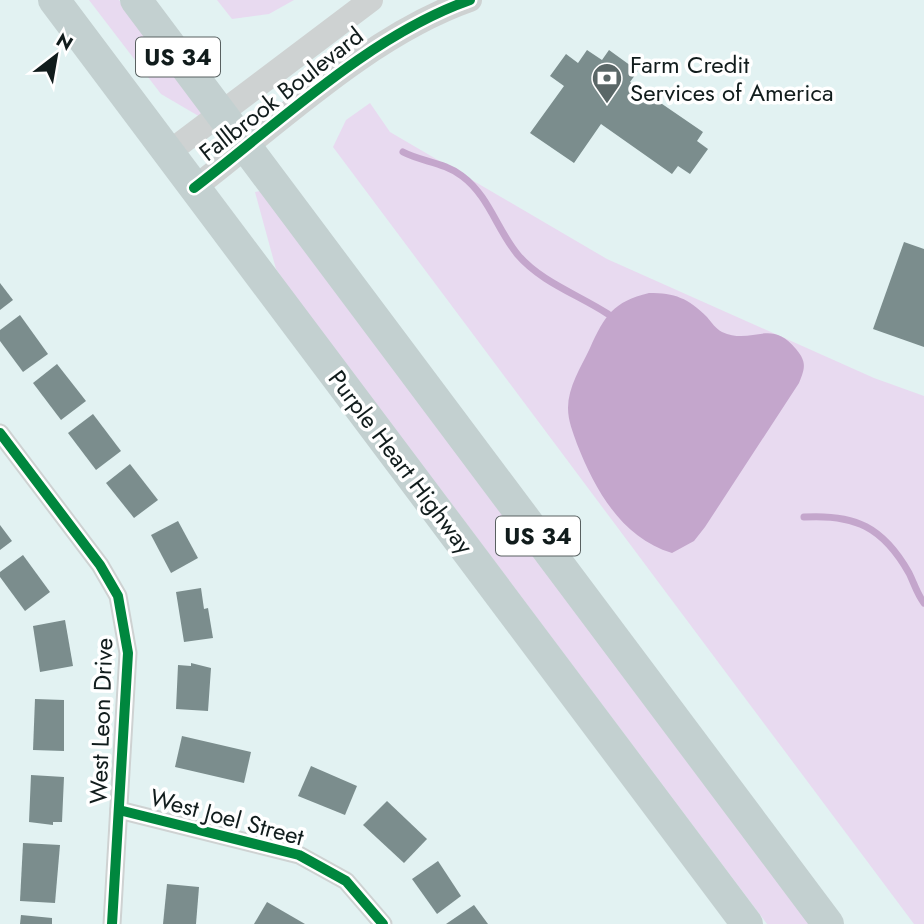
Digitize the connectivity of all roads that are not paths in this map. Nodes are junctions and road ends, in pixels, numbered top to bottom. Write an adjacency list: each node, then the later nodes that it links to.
1 (54, 0): 7 (main road, Purple Heart Highway / US 34)
2 (136, 0): 5 (main road, US 34)
3 (371, 0): 5 (street, Fallbrook Boulevard)
4 (470, 0): 6 (street, Fallbrook Boulevard)
5 (221, 113): 6 (main road, US 34); 7 (street, Fallbrook Boulevard)
6 (247, 148): 8 (street, Fallbrook Boulevard); 14 (main road, US 34)
7 (168, 153): 8 (main road, Purple Heart Highway / US 34)
8 (194, 188): 13 (main road, Purple Heart Highway / US 34)
9 (0, 433): 10 (street, West Leon Drive)
10 (119, 810): 11 (street, West Leon Drive); 12 (street, West Joel Street)
11 (112, 924)
12 (383, 924)
13 (747, 924)
14 (828, 924)

